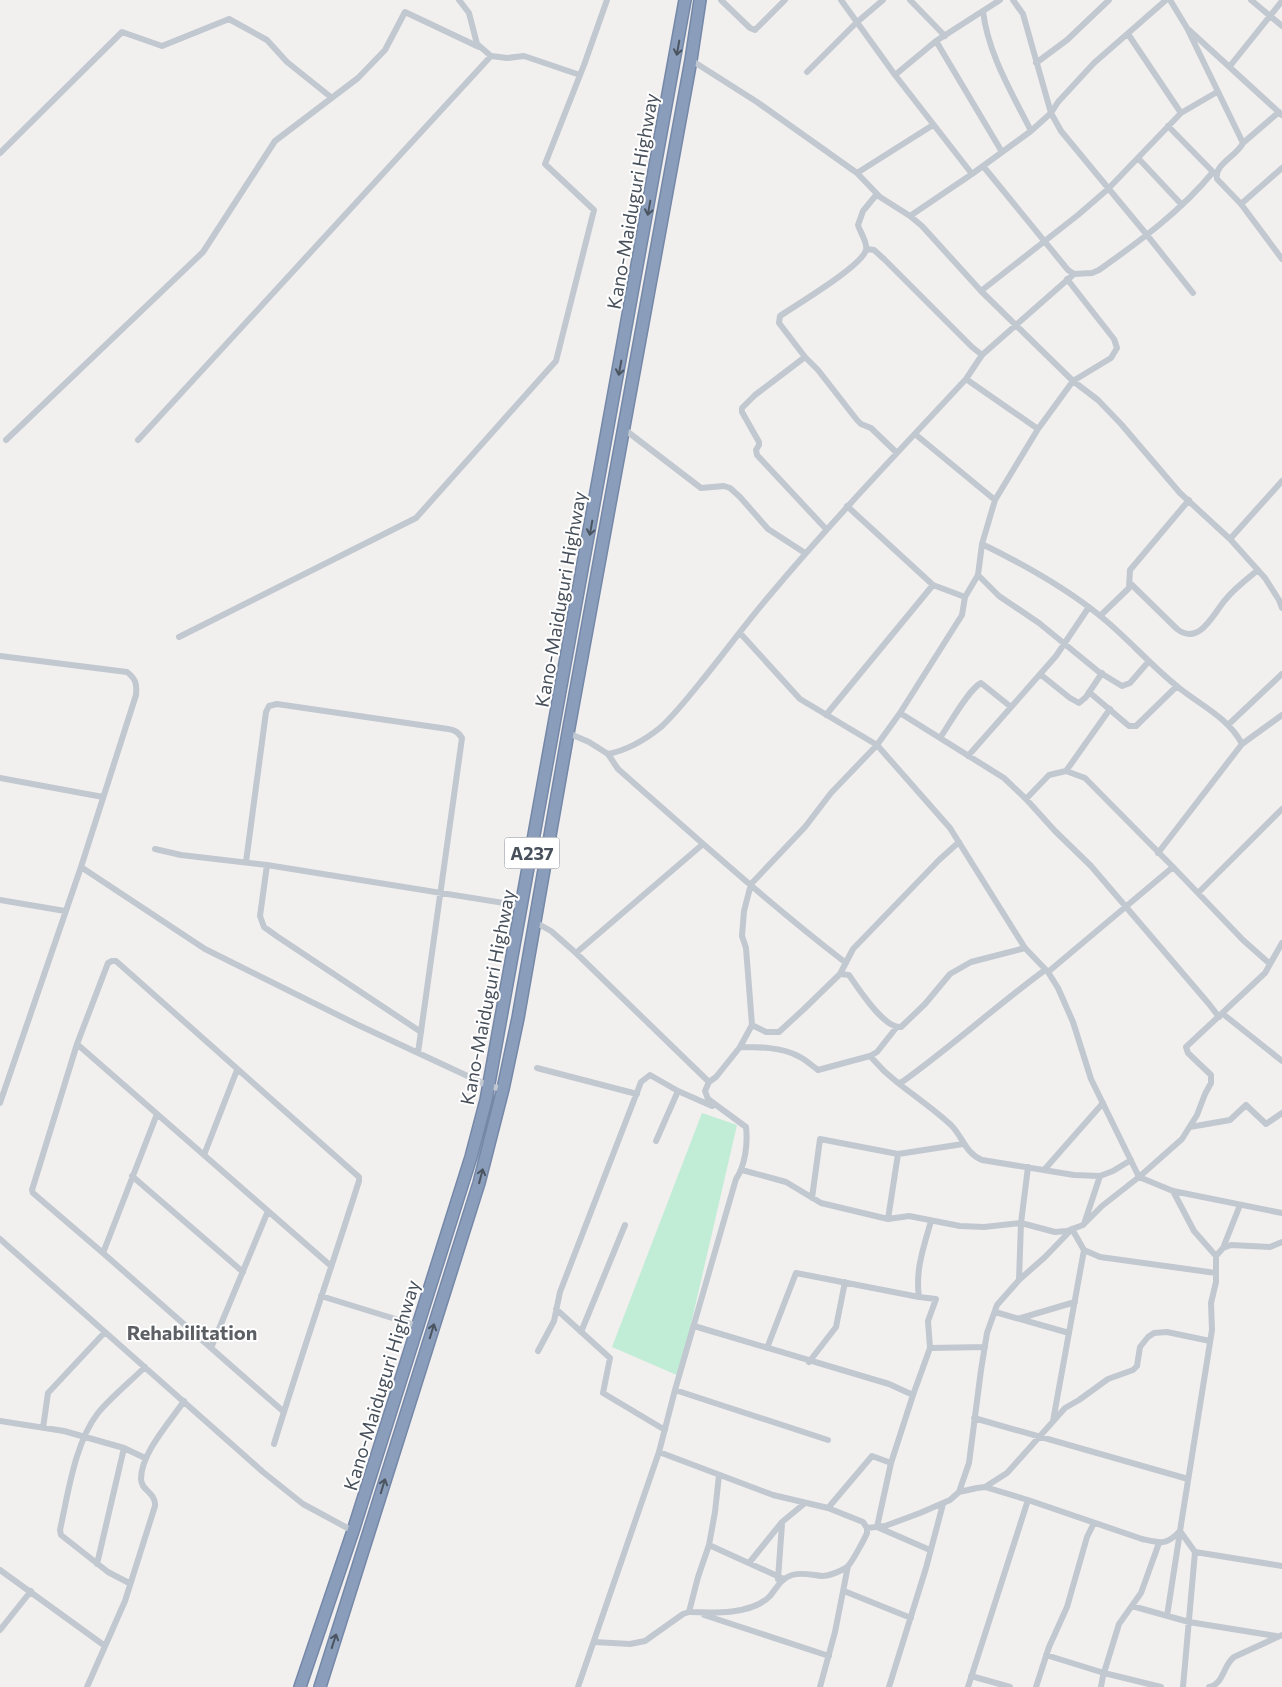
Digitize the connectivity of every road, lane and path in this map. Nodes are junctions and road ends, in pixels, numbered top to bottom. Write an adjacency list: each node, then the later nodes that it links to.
1 (459, 0): 25 (street)
2 (608, 0): 31 (street)
3 (685, 0): 129 (highway, Kano-Maiduguri Highway / A237, one-way to 129)
4 (700, 0): 27 (highway, Kano-Maiduguri Highway / A237)
5 (721, 0): 6 (street)
6 (785, 0)
7 (841, 0): 19 (street)
8 (883, 0): 19 (street)
9 (910, 0): 23 (street)
10 (1000, 0): 17 (street)
11 (1013, 0): 28 (street)
12 (1109, 0): 28 (street)
13 (1166, 0): 22 (street)
14 (1170, 0): 21 (street)
15 (1250, 0): 18 (street)
16 (1282, 1): 18 (street)
17 (983, 11): 23 (street); 40 (street)
18 (1269, 15): 20 (street); 29 (street)
19 (856, 23): 30 (street); 32 (street)
20 (1282, 26)
21 (1187, 28): 29 (street); 33 (street)
22 (1128, 34): 35 (street); 36 (street)
23 (945, 36): 24 (street)
24 (936, 41): 32 (street); 42 (street)
25 (479, 47): 26 (street); 34 (street)
26 (491, 56): 31 (street); 72 (street)
27 (691, 60): 47 (street); 68 (highway, Kano-Maiduguri Highway / A237)
28 (1036, 64): 35 (street)
29 (1230, 66): 37 (street)
30 (808, 72)
31 (580, 75): 91 (street)
32 (894, 75): 38 (street)
33 (1217, 92): 36 (street); 41 (street)
34 (332, 98): 43 (street); 71 (street)
35 (1051, 113): 40 (street); 50 (street)
36 (1181, 113): 39 (street)
37 (1280, 113): 41 (street)
38 (933, 125): 47 (street); 49 (street)
39 (1168, 126): 44 (street); 48 (street)
40 (1031, 131): 42 (street)
41 (1243, 143): 48 (street)
42 (1002, 152): 45 (street)
43 (0, 153)
44 (1138, 158): 50 (street); 53 (street)
45 (983, 166): 49 (street); 56 (street)
46 (1282, 168): 52 (street)
47 (857, 173): 51 (street)
48 (1214, 173): 52 (street); 53 (street)
49 (972, 174): 54 (street)
50 (1108, 189): 55 (street); 56 (street)
51 (877, 194): 54 (street); 57 (street)
52 (1241, 204): 58 (street)
53 (1182, 205): 55 (street)
54 (910, 216): 61 (street)
55 (1148, 235): 59 (street); 62 (street)
56 (1045, 241): 59 (street); 61 (street)
57 (867, 249): 64 (street); 65 (street)
58 (1282, 259)
59 (1074, 274): 60 (street)
60 (1067, 279): 63 (street); 67 (street)
61 (981, 291): 63 (street)
62 (1193, 293)
63 (1015, 325): 64 (street); 67 (street)
64 (982, 355): 66 (street)
65 (805, 358): 73 (street); 78 (street)
66 (966, 379): 69 (street); 70 (street)
67 (1073, 381): 69 (street); 76 (street)
68 (624, 429): 81 (street); 106 (highway, Kano-Maiduguri Highway / A237)
69 (1038, 429): 75 (street)
70 (915, 434): 73 (street); 75 (street)
71 (6, 440)
72 (138, 440)
73 (897, 452): 77 (street)
74 (1282, 481): 79 (street)
75 (995, 500): 80 (street)
76 (1189, 500): 79 (street); 84 (street)
77 (847, 506): 78 (street); 85 (street)
78 (826, 529): 81 (street)
79 (1230, 539): 82 (street)
80 (982, 544): 83 (street); 87 (street)
81 (805, 553): 90 (street)
82 (1258, 570): 84 (street); 88 (street)
83 (978, 575): 86 (street); 92 (street)
84 (1130, 583): 89 (street)
85 (933, 585): 86 (street); 103 (street)
86 (965, 597): 102 (street)
87 (1088, 607): 89 (street); 92 (street)
88 (1282, 608)
89 (1100, 616): 94 (street)
90 (740, 633): 103 (street); 110 (street)
91 (179, 637)
92 (1064, 643): 95 (street); 96 (street)
93 (0, 656): 114 (street)
94 (1149, 661): 95 (street); 98 (street)
95 (1102, 673): 99 (street)
96 (1040, 674): 99 (street); 100 (street)
97 (1282, 674): 105 (street)
98 (1176, 686): 101 (street); 105 (street)
99 (1090, 692): 101 (street)
100 (1011, 707): 107 (street); 111 (street)
101 (1110, 709): 112 (street)
102 (900, 713): 107 (street); 109 (street)
103 (826, 715): 109 (street)
104 (1282, 715): 108 (street)
105 (1228, 724): 108 (street)
106 (568, 733): 110 (street); 132 (highway, Kano-Maiduguri Highway / A237)
107 (940, 738): 111 (street)
108 (1242, 744): 120 (street)
109 (877, 745): 117 (street); 125 (street)
110 (608, 754): 118 (street)
111 (968, 756): 115 (street)
112 (1066, 771): 115 (street); 120 (street)
113 (0, 778): 114 (street)
114 (102, 797): 123 (street)
115 (1026, 798): 130 (street)
116 (1282, 809): 127 (street)
117 (959, 842): 134 (street); 136 (street)
118 (703, 844): 125 (street); 135 (street)
119 (155, 849): 121 (street)
120 (1158, 853): 124 (street)
121 (246, 862): 122 (street); 126 (street)
122 (267, 865): 126 (street); 143 (street)
123 (81, 867): 131 (street); 146 (street)
124 (1173, 867): 127 (street); 130 (street)
125 (750, 884): 136 (street); 141 (street)
126 (441, 893): 129 (street); 143 (street)
127 (1198, 893): 137 (street)
128 (0, 900): 131 (street)
129 (522, 906): 153 (highway, Kano-Maiduguri Highway / A237)
130 (1125, 908): 138 (street); 140 (street)
131 (65, 911): 157 (street)
132 (535, 922): 135 (street); 154 (highway, Kano-Maiduguri Highway / A237)
133 (1282, 942): 137 (street)
134 (1025, 948): 138 (street); 142 (street)
135 (576, 953): 151 (street)
136 (846, 963): 139 (street)
137 (1270, 964): 140 (street)
138 (1046, 971): 152 (street); 158 (street)
139 (840, 974): 141 (street); 142 (street)
140 (1221, 1016): 148 (street); 162 (street)
141 (752, 1025): 145 (street)
142 (896, 1028): 147 (street)
143 (420, 1032): 146 (street)
144 (77, 1044): 150 (street); 160 (street); 189 (street)
145 (740, 1047): 147 (street); 151 (street)
146 (418, 1053): 153 (street)
147 (870, 1056): 152 (street)
148 (1282, 1061)
149 (536, 1068): 156 (street)
150 (237, 1070): 166 (street); 191 (street)
151 (709, 1082): 159 (street)
152 (898, 1083): 164 (street)
153 (489, 1086): 154 (street); 202 (highway, Kano-Maiduguri Highway / A237)
154 (504, 1089): 275 (highway, Kano-Maiduguri Highway / A237, one-way to 154)
155 (678, 1092): 156 (street); 159 (street); 163 (street)
156 (637, 1094): 199 (street)
157 (0, 1103)
158 (1103, 1103): 167 (street); 170 (street)
159 (720, 1109): 169 (street)
160 (157, 1114): 166 (street); 171 (street)
161 (1282, 1114): 162 (street)
162 (1190, 1127): 173 (street)
163 (656, 1141)
164 (963, 1144): 165 (street); 168 (street)
165 (898, 1154): 175 (street); 179 (street)
166 (204, 1155): 177 (street)
167 (1131, 1160): 172 (street); 173 (street)
168 (1028, 1167): 170 (street); 181 (street)
169 (742, 1170): 175 (street); 203 (street)
170 (1044, 1170): 172 (street)
171 (132, 1176): 189 (street); 192 (street)
172 (1100, 1176): 183 (street)
173 (1140, 1177): 174 (street); 183 (street)
174 (1173, 1191): 176 (street); 190 (street)
175 (812, 1198): 179 (street)
176 (1240, 1205): 178 (street); 187 (street)
177 (268, 1211): 191 (street); 192 (street)
178 (1282, 1213)
179 (888, 1218): 180 (street)
180 (931, 1221): 181 (street); 197 (street)
181 (1021, 1223): 184 (street); 194 (street)
182 (625, 1225): 205 (street)
183 (1083, 1225): 184 (street)
184 (1072, 1229): 188 (street); 194 (street)
185 (0, 1239): 204 (street)
186 (1282, 1242): 187 (street)
187 (1223, 1248): 190 (street)
188 (1084, 1250): 193 (street); 198 (street)
189 (103, 1253): 209 (street)
190 (1216, 1256): 193 (street)
191 (331, 1266): 196 (street)
192 (242, 1272): 209 (street)
193 (1216, 1273): 207 (street)
194 (1019, 1280): 200 (street)
195 (845, 1282): 197 (street); 210 (street); 213 (street)
196 (321, 1296): 202 (street); 218 (street)
197 (920, 1297): 211 (street)
198 (1074, 1302): 201 (street); 206 (street)
199 (556, 1309): 205 (street); 212 (street)
200 (995, 1312): 201 (street); 208 (street)
201 (1019, 1319): 206 (street)
202 (418, 1326): 244 (highway, Kano-Maiduguri Highway / A237)
203 (694, 1326): 210 (street); 215 (street)
204 (105, 1332): 214 (street); 222 (street)
205 (581, 1332): 223 (street)
206 (1069, 1332): 221 (street)
207 (1210, 1341): 221 (street); 233 (street)
208 (985, 1347): 211 (street); 219 (street)
209 (211, 1348): 218 (street)
210 (767, 1348): 213 (street)
211 (930, 1348): 216 (street)
212 (538, 1352)
213 (809, 1362): 216 (street)
214 (145, 1367): 217 (street); 224 (street)
215 (675, 1390): 223 (street); 226 (street)
216 (913, 1395): 231 (street)
217 (184, 1401): 230 (street); 244 (street)
218 (284, 1412): 227 (street)
219 (974, 1418): 225 (street); 235 (street)
220 (0, 1421): 222 (street)
221 (1052, 1421): 225 (street)
222 (42, 1428): 224 (street)
223 (665, 1430): 229 (street)
224 (84, 1437): 228 (street); 251 (street)
225 (1039, 1437): 233 (street); 234 (street)
226 (828, 1440)
227 (274, 1444)
228 (124, 1448): 230 (street); 251 (street)
229 (659, 1452): 232 (street); 267 (street)
230 (145, 1458): 256 (street)
231 (892, 1463): 239 (street); 242 (street)
232 (719, 1475): 237 (street); 247 (street)
233 (1188, 1479): 245 (street)
234 (985, 1487): 235 (street); 236 (street)
235 (959, 1492): 238 (street)
236 (1028, 1500): 241 (street); 272 (street)
237 (805, 1503): 239 (street); 240 (street)
238 (943, 1504): 242 (street); 248 (street)
239 (828, 1508): 243 (street)
240 (782, 1522): 250 (street); 255 (street)
241 (1094, 1523): 246 (street); 269 (street)
242 (877, 1527): 243 (street); 248 (street)
243 (867, 1528): 252 (street)
244 (353, 1531): 274 (highway, Kano-Maiduguri Highway / A237)
245 (1180, 1531): 246 (street); 249 (street); 262 (street)
246 (1159, 1543): 259 (street)
247 (709, 1545): 250 (street); 260 (street)
248 (930, 1550): 263 (street)
249 (1195, 1552): 253 (street); 264 (street)
250 (749, 1563): 255 (street)
251 (97, 1564): 256 (street)
252 (848, 1566): 255 (street); 258 (street)
253 (1282, 1566)
254 (0, 1570): 257 (street)
255 (781, 1577): 261 (street)
256 (129, 1582): 268 (street)
257 (31, 1591): 265 (street); 268 (street)
258 (844, 1591): 263 (street); 270 (street)
259 (1132, 1606): 262 (street); 271 (street)
260 (689, 1612): 261 (street); 267 (street)
261 (698, 1613): 270 (street)
262 (1167, 1616): 264 (street)
263 (911, 1618): 278 (street)
264 (1189, 1622): 266 (street); 284 (street)
265 (0, 1630)
266 (1279, 1636): 285 (street)
267 (594, 1642): 276 (street)
268 (105, 1646): 273 (street)
269 (1046, 1655): 271 (street); 281 (street)
270 (828, 1656): 277 (street)
271 (1104, 1673): 282 (street); 283 (street)
272 (971, 1676): 279 (street); 280 (street)
273 (88, 1687)
274 (300, 1687)
275 (320, 1687)
276 (578, 1687)
277 (820, 1687)
278 (889, 1687)
279 (968, 1687)
280 (1010, 1687)
281 (1036, 1687)
282 (1101, 1687)
283 (1161, 1687)
284 (1183, 1687)
285 (1209, 1687)

